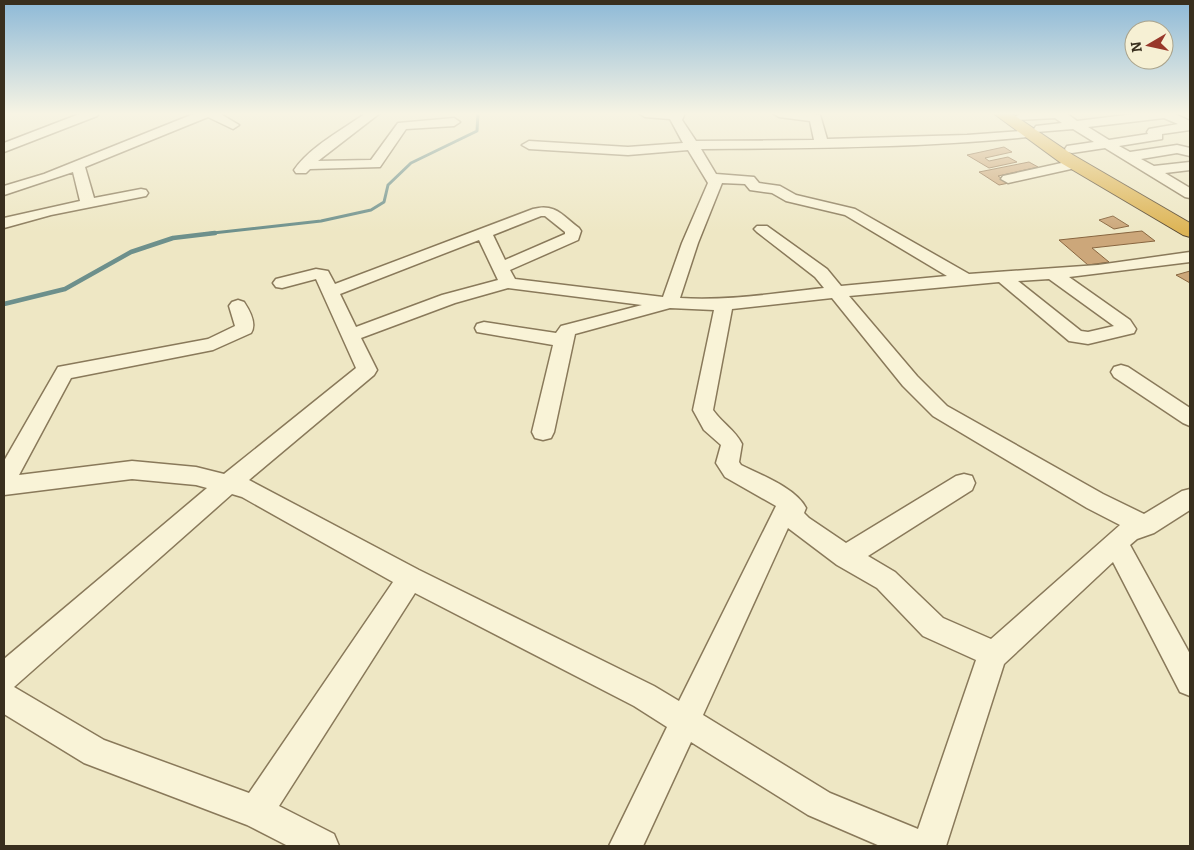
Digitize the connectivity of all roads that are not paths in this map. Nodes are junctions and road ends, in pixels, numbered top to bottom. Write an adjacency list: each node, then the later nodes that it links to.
1 (111, 153): 11 (street)
2 (319, 153): 12 (street)
3 (383, 153): 12 (street)
4 (697, 153): 16 (street)
5 (1036, 153): 17 (street)
6 (1069, 153): 27 (highway)
7 (1072, 153): 24 (highway)
8 (1119, 153): 10 (street)
9 (1154, 153): 10 (street)
10 (1126, 157): 14 (street)
11 (78, 166): 20 (street); 23 (street)
12 (306, 166): 15 (street)
13 (1190, 166): 14 (street)
14 (1151, 171): 19 (street)
15 (296, 176)
16 (714, 178): 33 (street); 37 (street)
17 (1008, 179)
18 (1190, 180): 19 (street)
19 (1172, 183): 22 (street)
20 (4, 191)
21 (141, 193): 23 (street)
22 (1190, 194)
23 (88, 204): 25 (street)
24 (1190, 219)
25 (4, 223)
26 (762, 229): 36 (street)
27 (1190, 231)
28 (484, 234): 31 (street); 31 (street); 35 (street)
29 (1190, 257): 30 (street)
30 (1052, 273): 32 (street); 32 (street)
31 (504, 276): 37 (street); 41 (street)
32 (1003, 277): 33 (street)
33 (966, 280): 36 (street)
34 (282, 283): 35 (street)
35 (331, 291): 41 (street)
36 (835, 292): 38 (street); 52 (street)
37 (670, 303): 38 (street); 42 (street)
38 (724, 304): 51 (street)
39 (238, 306): 46 (street)
40 (484, 328): 42 (street)
41 (351, 335): 48 (street)
42 (564, 340): 45 (street)
43 (1121, 372): 44 (street)
44 (1190, 418)
45 (543, 432)
46 (4, 482)
47 (964, 483): 54 (street)
48 (228, 484): 49 (street); 55 (street); 57 (street)
49 (4, 486)
50 (1190, 498): 52 (street)
51 (791, 505): 54 (street); 60 (street)
52 (1145, 526): 53 (street)
53 (1116, 543): 56 (street); 58 (street)
54 (846, 557): 56 (street)
55 (410, 578): 60 (street); 61 (street)
56 (994, 654): 65 (street)
57 (4, 677)
58 (1190, 682)
59 (4, 697): 61 (street)
60 (685, 722): 63 (street); 64 (street)
61 (256, 812): 62 (street)
62 (322, 846)
63 (626, 846)
64 (919, 846)
65 (929, 846)

